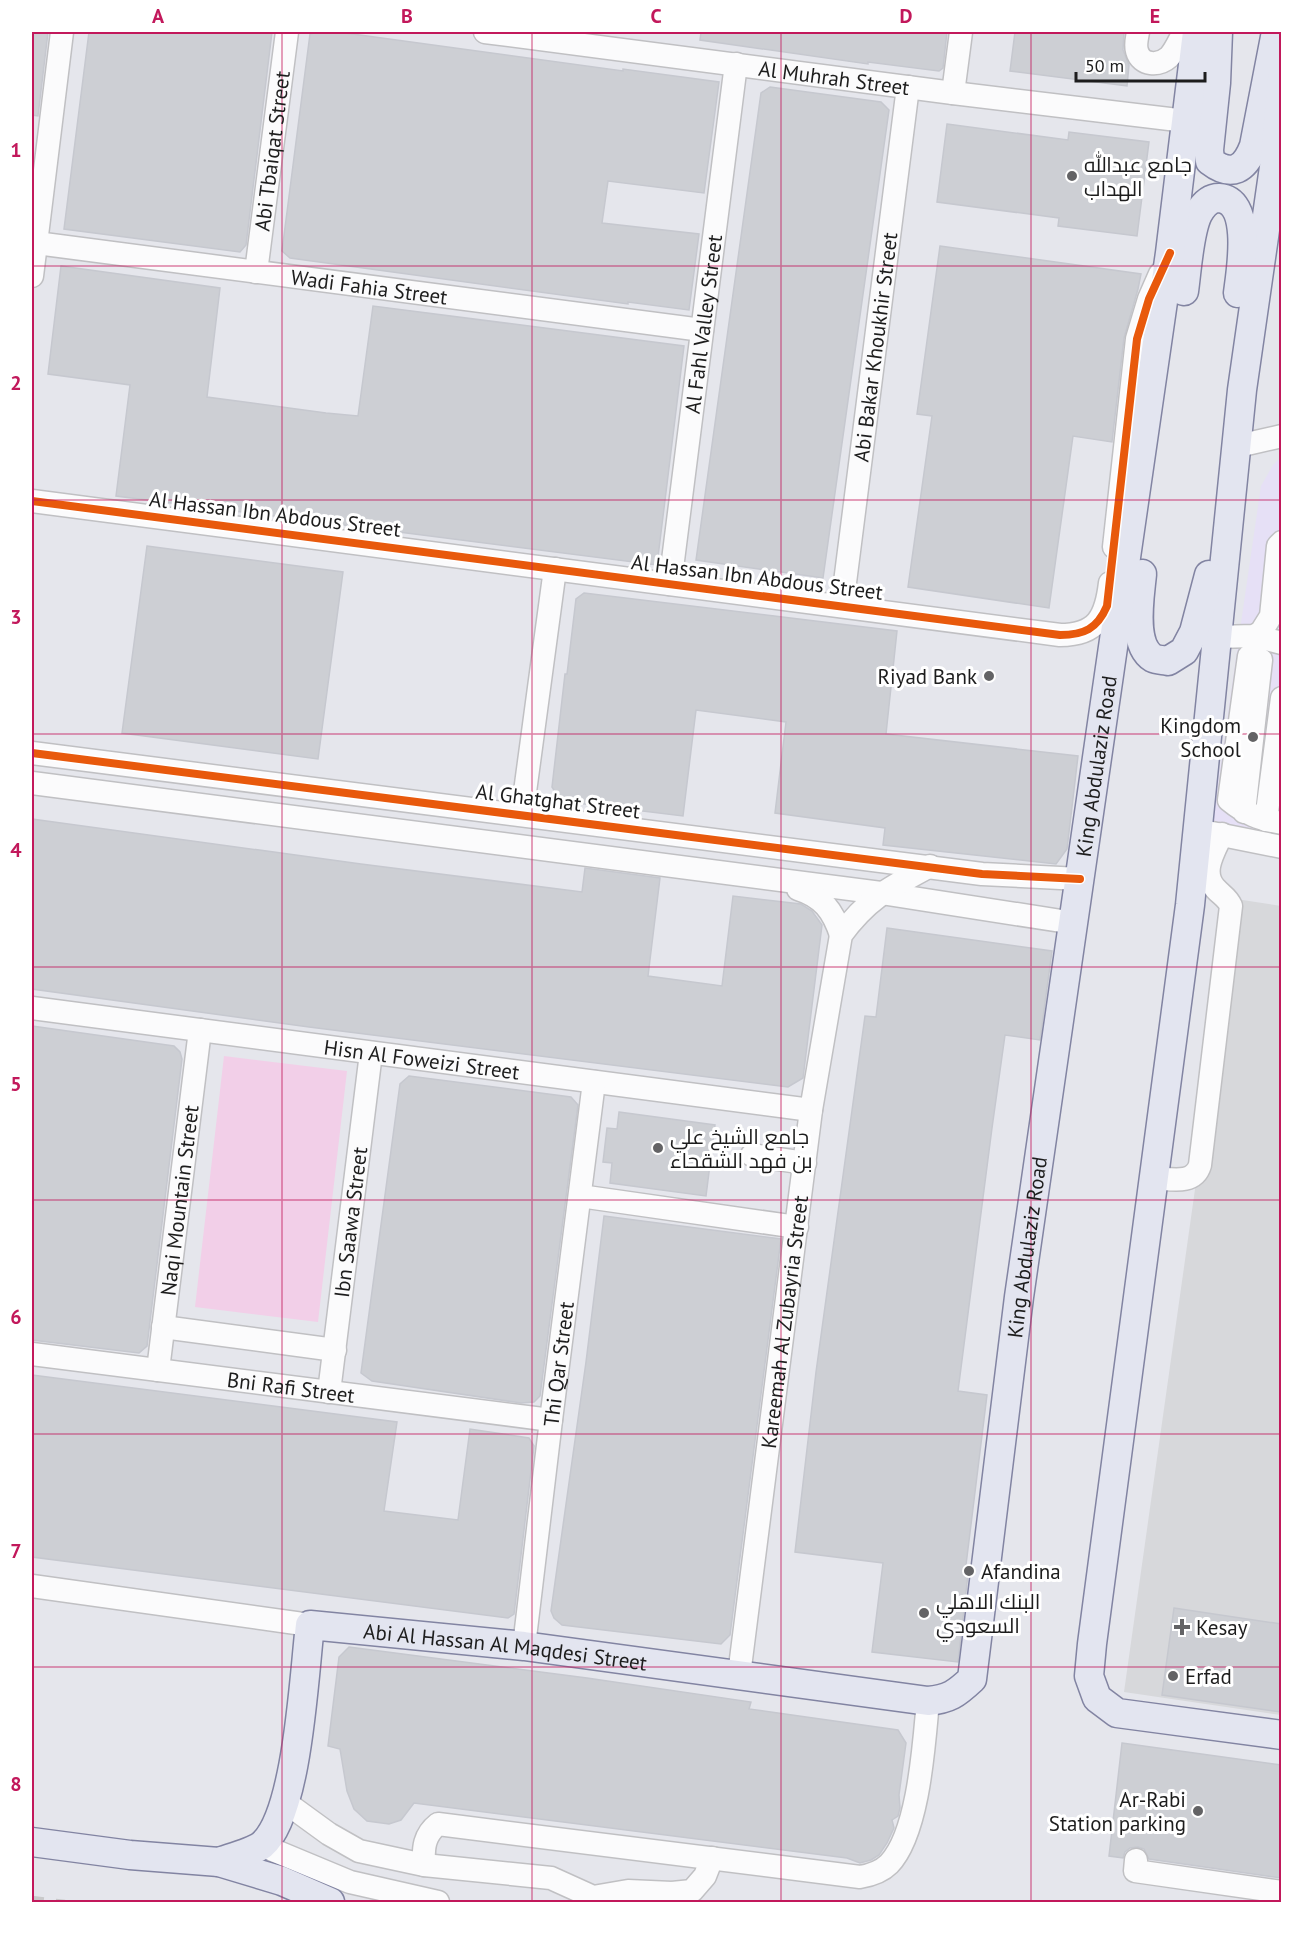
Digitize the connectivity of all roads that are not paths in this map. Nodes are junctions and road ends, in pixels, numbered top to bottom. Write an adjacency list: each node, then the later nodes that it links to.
1 (62, 32): 15 (street)
2 (287, 32): 17 (street, Abi Tbaiqat Street)
3 (485, 32): 10 (street, Al Muhrah Street)
4 (961, 32): 13 (street)
5 (1138, 32): 6 (street)
6 (1184, 32)
7 (1197, 32): 14 (main road, King Abdulaziz Road)
8 (1218, 32): 9 (main road)
9 (1276, 32)
10 (736, 64): 12 (street, Al Muhrah Street); 19 (street, Al Fahl Valley Street)
11 (1281, 79): 21 (main road)
12 (908, 87): 13 (street, Al Muhrah Street); 30 (street, Abi Bakar Khoukhir Street)
13 (953, 93): 14 (street, Al Muhrah Street)
14 (1186, 121): 16 (main road, King Abdulaziz Road)
15 (36, 243): 17 (street, Wadi Fahia Street); 18 (street)
16 (1170, 253): 20 (main road, King Abdulaziz Road); 30 (street, Al Hassan Ibn Abdous Street)
17 (256, 272): 19 (street, Wadi Fahia Street)
18 (32, 276)
19 (702, 330): 29 (street, Al Fahl Valley Street)
20 (1152, 376): 21 (main road); 25 (main road, King Abdulaziz Road)
21 (1242, 390): 23 (main road)
22 (1281, 436): 23 (street)
23 (1238, 446): 26 (main road)
24 (32, 501): 28 (street, Al Hassan Ibn Abdous Street)
25 (1130, 529): 26 (main road); 45 (main road, King Abdulaziz Road)
26 (1228, 531): 32 (main road)
27 (1281, 542): 31 (street)
28 (555, 569): 29 (street, Al Hassan Ibn Abdous Street); 38 (street)
29 (670, 584): 30 (street, Al Hassan Ibn Abdous Street)
30 (842, 606)
31 (1254, 636): 32 (street); 33 (street)
32 (1216, 637): 40 (main road)
33 (1281, 643)
34 (1281, 698): 39 (street)
35 (32, 753): 38 (street, Al Ghatghat Street)
36 (32, 783): 46 (street)
37 (1244, 812): 37 (street); 39 (street)
38 (522, 814): 41 (street, Al Ghatghat Street)
39 (1274, 822)
40 (1210, 832): 42 (street); 58 (main road); 58 (street)
41 (777, 847): 43 (street, Al Ghatghat Street); 46 (street)
42 (1281, 847)
43 (930, 866): 44 (street, Al Ghatghat Street); 47 (street, Kareemah Al Zubayria Street)
44 (982, 874): 45 (street, Al Ghatghat Street); 48 (street)
45 (1080, 879): 49 (main road, King Abdulaziz Road)
46 (774, 880): 47 (street); 50 (street)
47 (881, 893): 48 (street); 50 (street, Kareemah Al Zubayria Street)
48 (979, 908): 49 (street)
49 (1074, 923): 71 (main road, King Abdulaziz Road)
50 (841, 935): 55 (street, Kareemah Al Zubayria Street)
51 (32, 1008): 52 (street, Hisn Al Foweizi Street)
52 (200, 1030): 53 (street, Hisn Al Foweizi Street); 61 (street, Naqi Mountain Street)
53 (371, 1053): 54 (street, Hisn Al Foweizi Street); 62 (street, Ibn Saawa Street)
54 (594, 1082): 55 (street, Hisn Al Foweizi Street); 59 (street, Thi Qar Street)
55 (811, 1110): 57 (street, Kareemah Al Zubayria Street)
56 (752, 1155): 57 (street)
57 (805, 1163): 60 (street, Kareemah Al Zubayria Street)
58 (1155, 1178): 73 (main road)
59 (579, 1196): 60 (street); 66 (street, Thi Qar Street)
60 (797, 1227): 70 (street, Kareemah Al Zubayria Street)
61 (163, 1327): 62 (street); 64 (street, Naqi Mountain Street)
62 (335, 1350): 65 (street, Ibn Saawa Street)
63 (32, 1354): 64 (street, Bni Rafi Street)
64 (158, 1370): 65 (street, Bni Rafi Street)
65 (329, 1392): 66 (street, Bni Rafi Street)
66 (551, 1420): 69 (street, Thi Qar Street)
67 (32, 1586): 68 (street, Abi Al Hassan Al Maqdesi Street)
68 (310, 1625): 69 (main road, Abi Al Hassan Al Maqdesi Street); 74 (main road)
69 (524, 1646): 70 (main road, Abi Al Hassan Al Maqdesi Street)
70 (739, 1675): 72 (main road, Abi Al Hassan Al Maqdesi Street)
71 (972, 1679): 72 (main road, Abi Al Hassan Al Maqdesi Street)
72 (928, 1701): 77 (street)
73 (1281, 1735)
74 (285, 1802): 76 (main road); 80 (street)
75 (32, 1842): 79 (main road)
76 (261, 1845): 79 (main road); 84 (street)
77 (712, 1858): 80 (street); 82 (street)
78 (1136, 1860): 81 (street)
79 (219, 1862): 83 (main road)
80 (424, 1865): 82 (street)
81 (1281, 1892)
82 (590, 1900)
83 (330, 1902)
84 (438, 1902)

